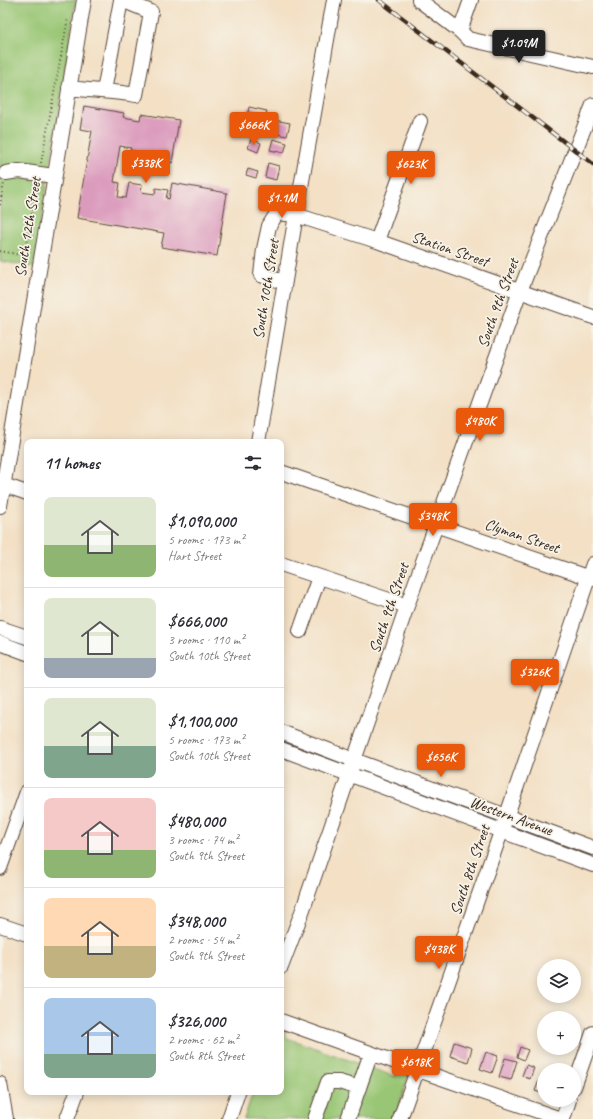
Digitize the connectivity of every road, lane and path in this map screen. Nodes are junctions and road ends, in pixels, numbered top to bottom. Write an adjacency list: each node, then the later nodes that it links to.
1 (84, 0): 9 (street, South 12th Street)
2 (122, 0): 10 (street); 10 (street)
3 (334, 0): 17 (street, South 10th Street)
4 (419, 0): 7 (street)
5 (471, 0): 7 (street)
6 (68, 15): 14 (path)
7 (460, 31): 8 (street)
8 (593, 67)
9 (69, 88): 10 (street); 15 (street, South 12th Street)
10 (104, 91)
11 (593, 105): 21 (street, South 9th Street)
12 (420, 120): 18 (street)
13 (6, 173): 14 (street); 16 (path)
14 (39, 174): 15 (street); 19 (path)
15 (54, 176): 25 (street, South 12th Street)
16 (0, 205)
17 (296, 215): 18 (street, Station Street); 20 (street, South 10th Street); 20 (street, Station Street)
18 (377, 241): 21 (street, Station Street)
19 (0, 251)
20 (284, 282): 23 (street, South 10th Street)
21 (520, 291): 22 (street, Station Street); 28 (street, South 9th Street)
22 (593, 317)
23 (258, 439)
24 (284, 473): 28 (street, Clyman Street)
25 (4, 485): 26 (street); 27 (street, South 12th Street)
26 (24, 492)
27 (0, 506)
28 (436, 525): 30 (street, Clyman Street); 32 (street, South 9th Street)
29 (284, 565): 31 (street)
30 (591, 574): 43 (street, South 8th Street)
31 (319, 577): 32 (street); 34 (street)
32 (407, 606): 40 (street, South 9th Street)
33 (0, 628): 35 (street)
34 (300, 631)
35 (24, 636)
36 (0, 643): 37 (street)
37 (24, 653)
38 (284, 733): 40 (street, Western Avenue)
39 (284, 750): 41 (street, Western Avenue)
40 (354, 760): 41 (street, South 9th Street); 43 (street, Western Avenue)
41 (349, 774): 44 (street, Western Avenue); 50 (street, South 9th Street)
42 (24, 800): 47 (street)
43 (507, 815): 44 (street, South 8th Street); 45 (street, Western Avenue)
44 (502, 830): 46 (street, Western Avenue); 55 (street, South 8th Street)
45 (593, 848)
46 (593, 865)
47 (0, 868)
48 (0, 925): 49 (street)
49 (24, 933)
50 (284, 958)
51 (284, 1022): 53 (street)
52 (593, 1033): 54 (street)
53 (371, 1053): 55 (street); 57 (street)
54 (581, 1067)
55 (418, 1070): 66 (street, South 8th Street); 67 (street)
56 (0, 1084): 61 (street)
57 (358, 1088): 64 (street); 65 (street)
58 (76, 1095): 62 (street)
59 (237, 1095): 63 (street)
60 (566, 1107): 67 (street)
61 (6, 1119)
62 (67, 1119)
63 (229, 1119)
64 (315, 1119)
65 (348, 1119)
66 (400, 1119)
67 (562, 1119)

